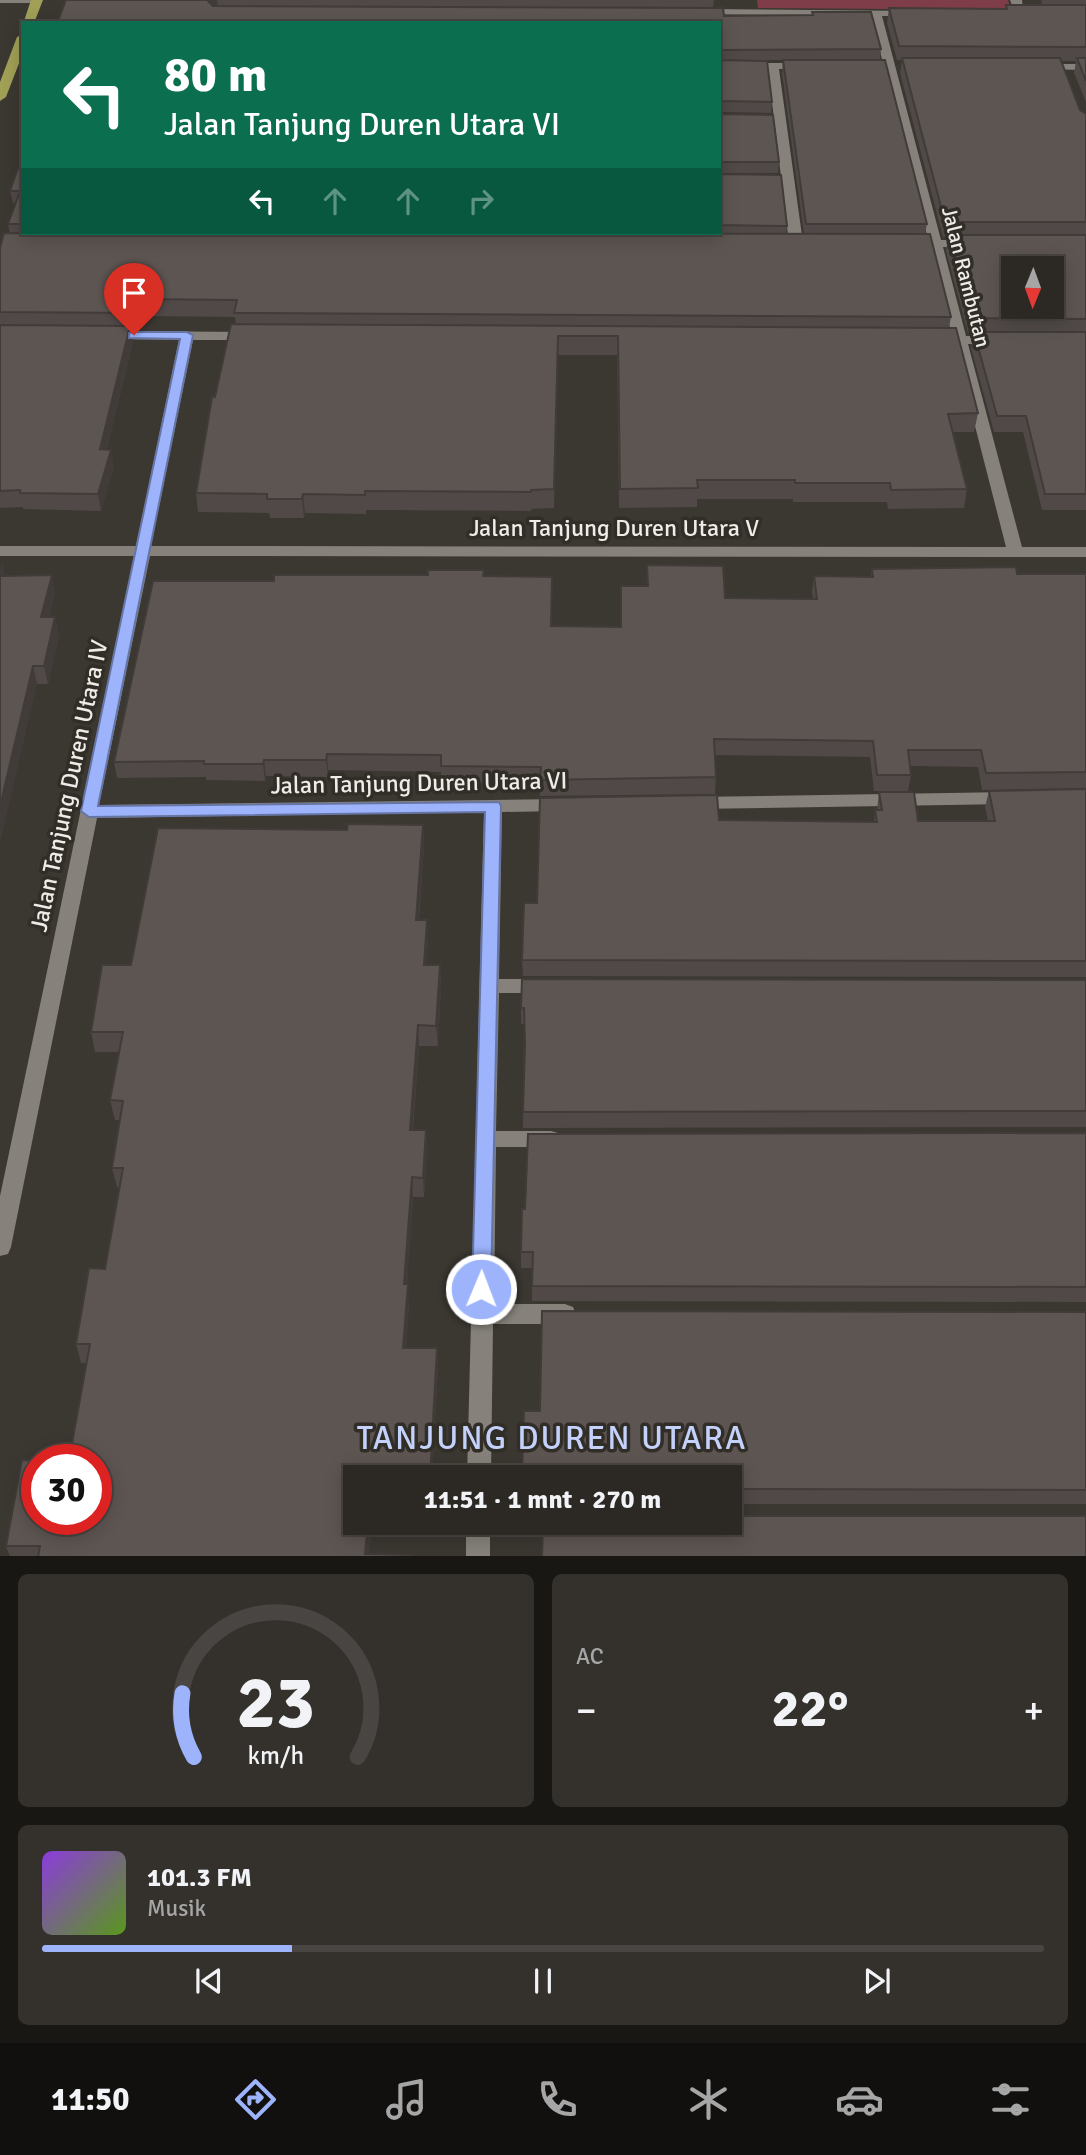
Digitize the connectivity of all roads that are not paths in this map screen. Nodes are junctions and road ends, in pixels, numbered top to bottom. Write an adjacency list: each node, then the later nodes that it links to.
1 (37, 0): 4 (street); 12 (main road)
2 (744, 0): 6 (street)
3 (1016, 0): 10 (street)
4 (0, 1)
5 (691, 12): 6 (street)
6 (746, 13): 7 (street)
7 (876, 13): 8 (street); 22 (street, Jalan Rambutan)
8 (928, 13)
9 (1007, 13): 10 (street)
10 (1020, 13): 11 (street)
11 (1033, 13)
12 (29, 21)
13 (21, 42): 19 (main road)
14 (721, 66): 15 (street)
15 (773, 66): 16 (street); 20 (street)
16 (825, 66)
17 (1023, 67): 18 (street)
18 (1086, 68)
19 (0, 97)
20 (796, 243)
21 (893, 243): 22 (street)
22 (935, 243): 23 (street); 28 (street, Jalan Rambutan)
23 (990, 244)
24 (93, 335): 25 (street)
25 (187, 335): 26 (street); 30 (street, Jalan Tanjung Duren Utara IV)
26 (270, 336)
27 (919, 340): 28 (street)
28 (961, 340): 29 (street); 32 (street, Jalan Rambutan)
29 (1016, 340)
30 (143, 550): 31 (street, Jalan Tanjung Duren Utara V); 32 (street, Jalan Tanjung Duren Utara V); 38 (street, Jalan Tanjung Duren Utara IV)
31 (0, 551)
32 (1015, 552): 33 (street, Jalan Tanjung Duren Utara V)
33 (1086, 552)
34 (1031, 798): 35 (street)
35 (672, 803)
36 (576, 805): 37 (street, Jalan Tanjung Duren Utara VI)
37 (493, 806): 38 (street, Jalan Tanjung Duren Utara VI); 39 (street)
38 (89, 811): 43 (street, Jalan Tanjung Duren Utara IV)
39 (488, 986): 40 (street); 41 (street)
40 (558, 986)
41 (485, 1139): 42 (street); 44 (street)
42 (569, 1139)
43 (0, 1247)
44 (481, 1314): 45 (street); 46 (street)
45 (591, 1314)
46 (479, 1465)
47 (478, 1535): 48 (street)
48 (478, 1556)

